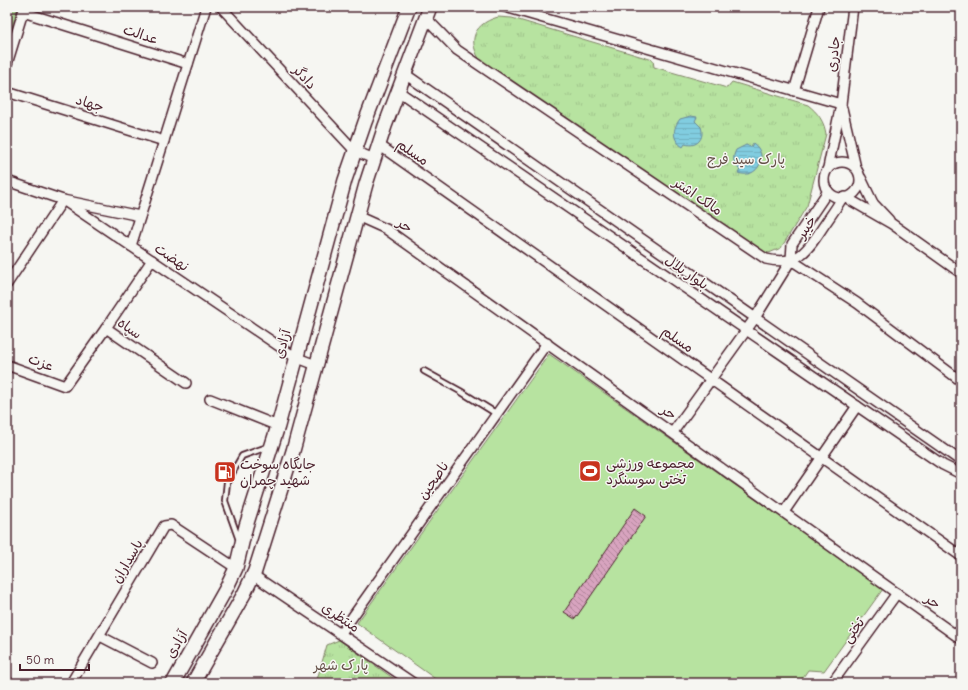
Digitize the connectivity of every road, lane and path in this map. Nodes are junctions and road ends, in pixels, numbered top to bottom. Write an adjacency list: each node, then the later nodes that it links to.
1 (206, 7): 9 (street)
2 (221, 7): 17 (street, دادگر)
3 (409, 7): 17 (main road, آزادی)
4 (505, 7): 12 (street)
5 (819, 7): 12 (street)
6 (853, 7): 14 (street, جادری)
7 (428, 12): 10 (main road); 30 (street, مالک اشتر)
8 (7, 64): 9 (street, عدالت)
9 (188, 64): 15 (street)
10 (405, 74): 11 (main road); 34 (street, بلوار بلال)
11 (398, 91): 16 (main road); 36 (street, بلوار بلال)
12 (794, 91): 14 (street)
13 (7, 92): 15 (street, جهاد)
14 (841, 104): 19 (street, جادری); 20 (street)
15 (164, 141): 25 (street)
16 (379, 145): 18 (main road); 42 (street, مسلم)
17 (355, 151): 18 (street, دادگر); 38 (main road, آزادی)
18 (374, 160): 26 (main road)
19 (828, 168): 20 (street); 22 (street)
20 (858, 172): 23 (street); 27 (street)
21 (7, 181): 24 (street, نهضت)
22 (828, 191): 23 (street); 30 (street, خیبر)
23 (844, 198): 27 (street); 30 (street, خیبر)
24 (63, 200): 25 (street); 28 (street, نهضت); 31 (street)
25 (140, 216): 28 (street)
26 (357, 216): 37 (street, حر); 40 (main road)
27 (892, 224): 32 (street)
28 (131, 246): 29 (street, نهضت)
29 (152, 260): 35 (street, سپاه); 38 (street, نهضت)
30 (791, 260): 34 (street); 43 (street)
31 (11, 270): 33 (street)
32 (961, 273)
33 (7, 284)
34 (755, 318): 36 (street); 52 (street, بلوار بلال)
35 (106, 328): 39 (street, عزت); 44 (street, سپاه)
36 (746, 330): 42 (street); 46 (street, بلوار بلال)
37 (547, 343): 47 (street, ناصحین); 49 (street, حر)
38 (295, 357): 40 (street, نهضت); 48 (main road, آزادی)
39 (7, 365)
40 (316, 365): 58 (main road)
41 (424, 371): 47 (lane)
42 (711, 379): 49 (street); 51 (street, مسلم)
43 (961, 381)
44 (186, 383)
45 (210, 398): 48 (street)
46 (857, 406): 51 (street); 53 (street, بلوار بلال)
47 (497, 414): 60 (street, ناصحین)
48 (278, 426): 50 (main road, آزادی)
49 (673, 432): 54 (street, حر)
50 (271, 446): 55 (main road, آزادی); 55 (lane)
51 (822, 457): 54 (street); 56 (street, مسلم)
52 (961, 461)
53 (961, 472)
54 (784, 512): 59 (street, حر)
55 (241, 546): 57 (main road, آزادی)
56 (961, 556)
57 (236, 568): 61 (street, پاسداران); 65 (main road, آزادی)
58 (253, 575): 60 (street, منتظری); 66 (main road)
59 (897, 593): 62 (street, حر); 68 (street, تختی)
60 (341, 634): 67 (street, منتظری)
61 (100, 636): 63 (street); 64 (street, پاسداران)
62 (961, 638)
63 (152, 663)
64 (71, 683)
65 (173, 683)
66 (193, 683)
67 (413, 683)
68 (832, 683)

